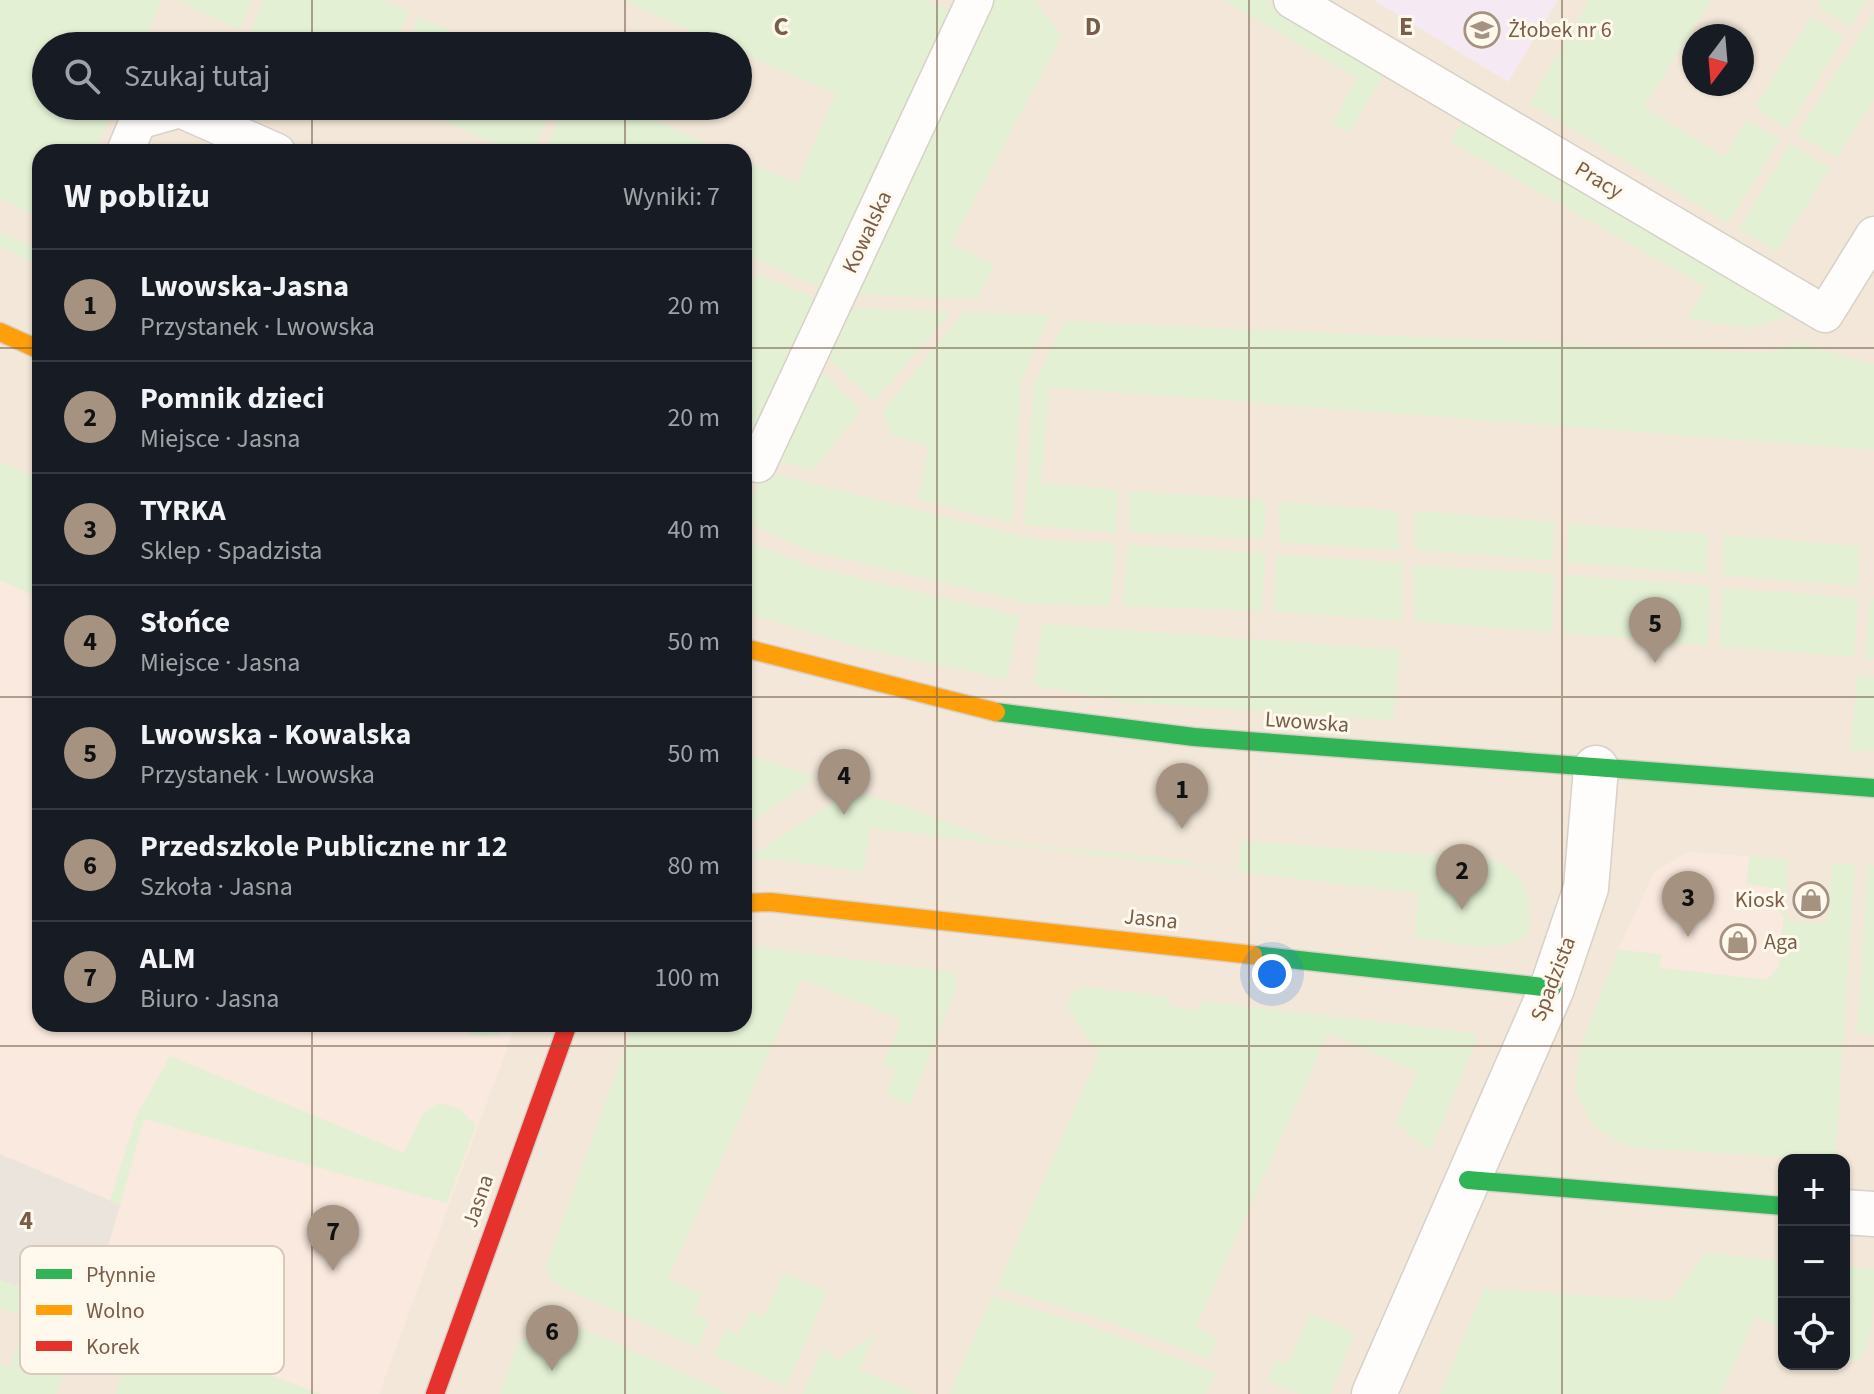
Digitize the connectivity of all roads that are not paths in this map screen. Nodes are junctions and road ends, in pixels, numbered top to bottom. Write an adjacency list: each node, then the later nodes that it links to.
1 (975, 0): 10 (lane, Kowalska)
2 (1292, 0): 7 (lane, Pracy)
3 (142, 120): 5 (lane)
4 (205, 120): 6 (lane)
5 (128, 144)
6 (259, 144)
7 (1874, 235)
8 (0, 332): 9 (street)
9 (32, 346)
10 (758, 464)
11 (752, 650): 12 (street, Lwowska)
12 (1596, 768): 13 (street, Lwowska); 15 (street, Spadzista)
13 (1874, 788)
14 (752, 903): 15 (street, Jasna)
15 (1552, 988): 17 (street, Spadzista)
16 (565, 1032): 21 (street, Jasna)
17 (1468, 1180): 18 (street); 22 (street, Spadzista)
18 (1778, 1206)
19 (1850, 1212): 20 (street)
20 (1874, 1214)
21 (435, 1394)
22 (1374, 1394)

